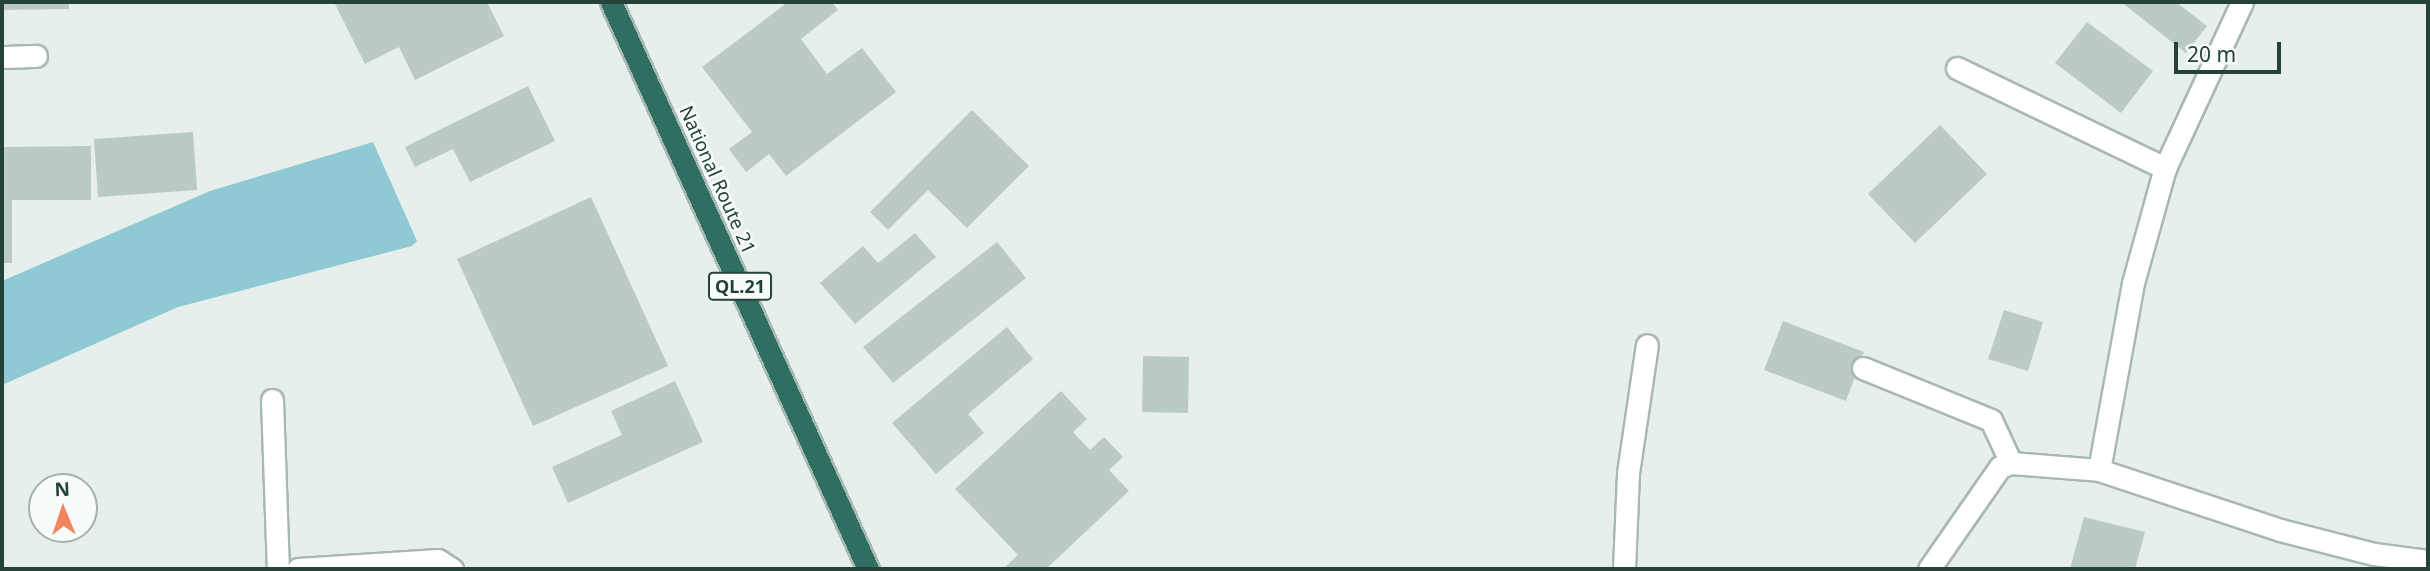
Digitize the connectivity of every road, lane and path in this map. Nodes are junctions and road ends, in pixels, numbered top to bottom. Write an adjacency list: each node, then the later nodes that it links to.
1 (611, 2): 16 (highway, National Route 21 / QL.21)
2 (2242, 2): 6 (street)
3 (36, 56): 4 (street)
4 (2, 57)
5 (1957, 68): 6 (street)
6 (2165, 168): 11 (street)
7 (1647, 345): 17 (street)
8 (1863, 368): 10 (street)
9 (272, 400): 13 (street)
10 (2011, 463): 11 (street); 18 (street)
11 (2099, 470): 12 (street)
12 (2428, 561)
13 (278, 569)
14 (298, 569): 15 (street)
15 (452, 569)
16 (868, 569)
17 (1623, 569)
18 (1930, 569)

